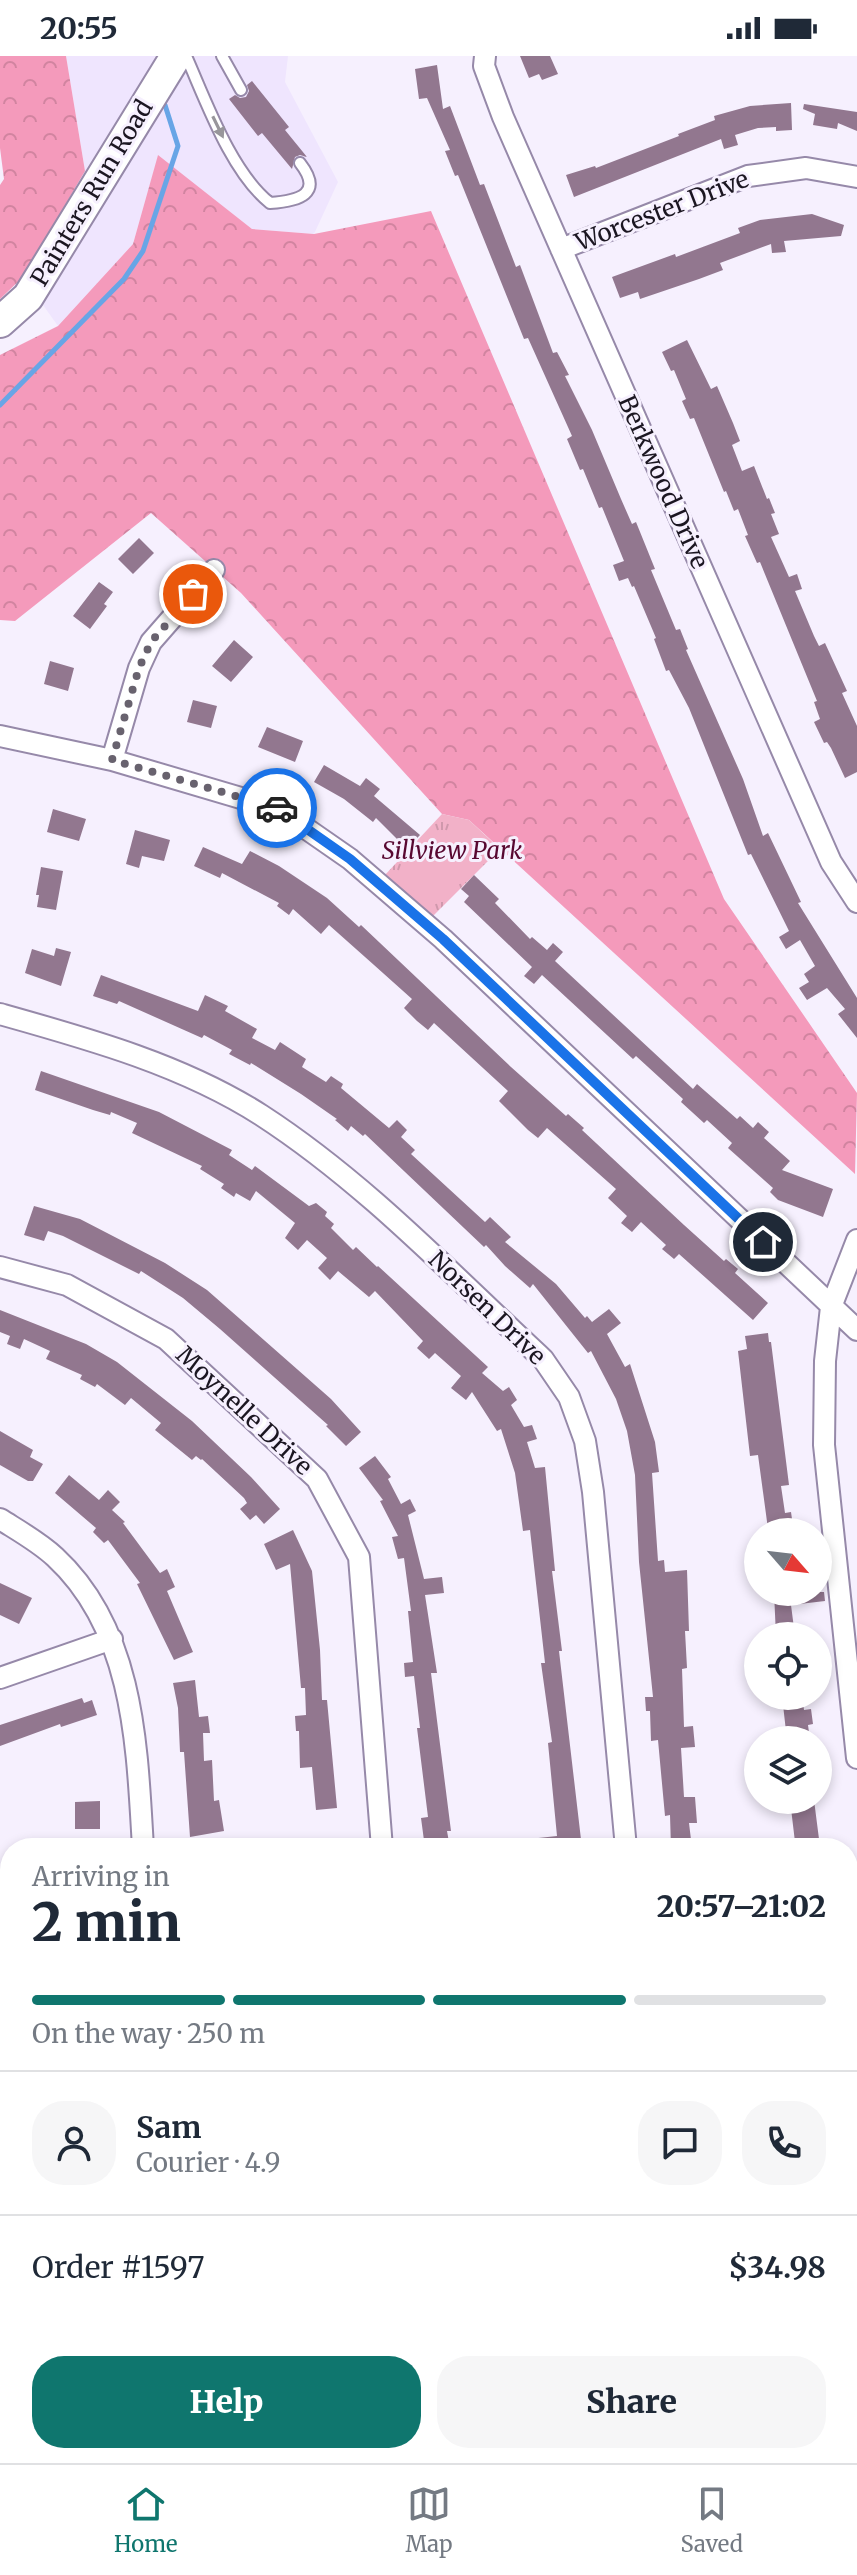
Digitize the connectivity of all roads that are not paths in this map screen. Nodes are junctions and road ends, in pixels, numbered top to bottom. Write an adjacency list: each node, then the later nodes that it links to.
1 (176, 56): 9 (street, Painters Run Road)
2 (186, 56): 6 (lane, one-way to 6)
3 (222, 56): 5 (lane)
4 (485, 56): 8 (street, Berkwood Drive)
5 (241, 90)
6 (300, 163)
7 (857, 177): 8 (street, Worcester Drive)
8 (561, 249): 13 (street, Berkwood Drive)
9 (0, 322)
10 (214, 570): 12 (street)
11 (0, 738): 12 (street)
12 (112, 760): 17 (street)
13 (857, 902)
14 (0, 1014): 25 (street, Norsen Drive)
15 (857, 1240): 17 (street)
16 (0, 1267): 24 (street, Moynelle Drive)
17 (831, 1307): 18 (street); 22 (street)
18 (857, 1330)
19 (0, 1519): 20 (street)
20 (112, 1639): 21 (street); 23 (street)
21 (0, 1678)
22 (857, 1758)
23 (142, 1838)
24 (380, 1838)
25 (625, 1838)

